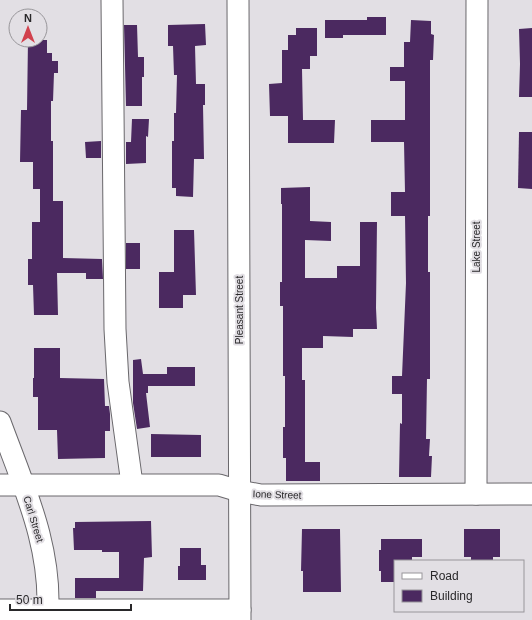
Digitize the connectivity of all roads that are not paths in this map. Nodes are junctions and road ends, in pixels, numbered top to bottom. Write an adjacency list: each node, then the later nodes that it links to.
1 (112, 0): 5 (street)
2 (238, 0): 8 (street, Pleasant Street)
3 (477, 0): 9 (street, Lake Street)
4 (0, 422): 7 (street, Carl Street)
5 (132, 484): 7 (street, Ione Street); 8 (street, Ione Street)
6 (0, 485): 7 (street, Ione Street)
7 (23, 485): 12 (street, Carl Street)
8 (239, 491): 9 (street, Ione Street); 13 (street, Pleasant Street)
9 (476, 494): 10 (street, Ione Street)
10 (532, 494)
11 (0, 610): 12 (street)
12 (48, 615): 13 (street)
13 (240, 615)

